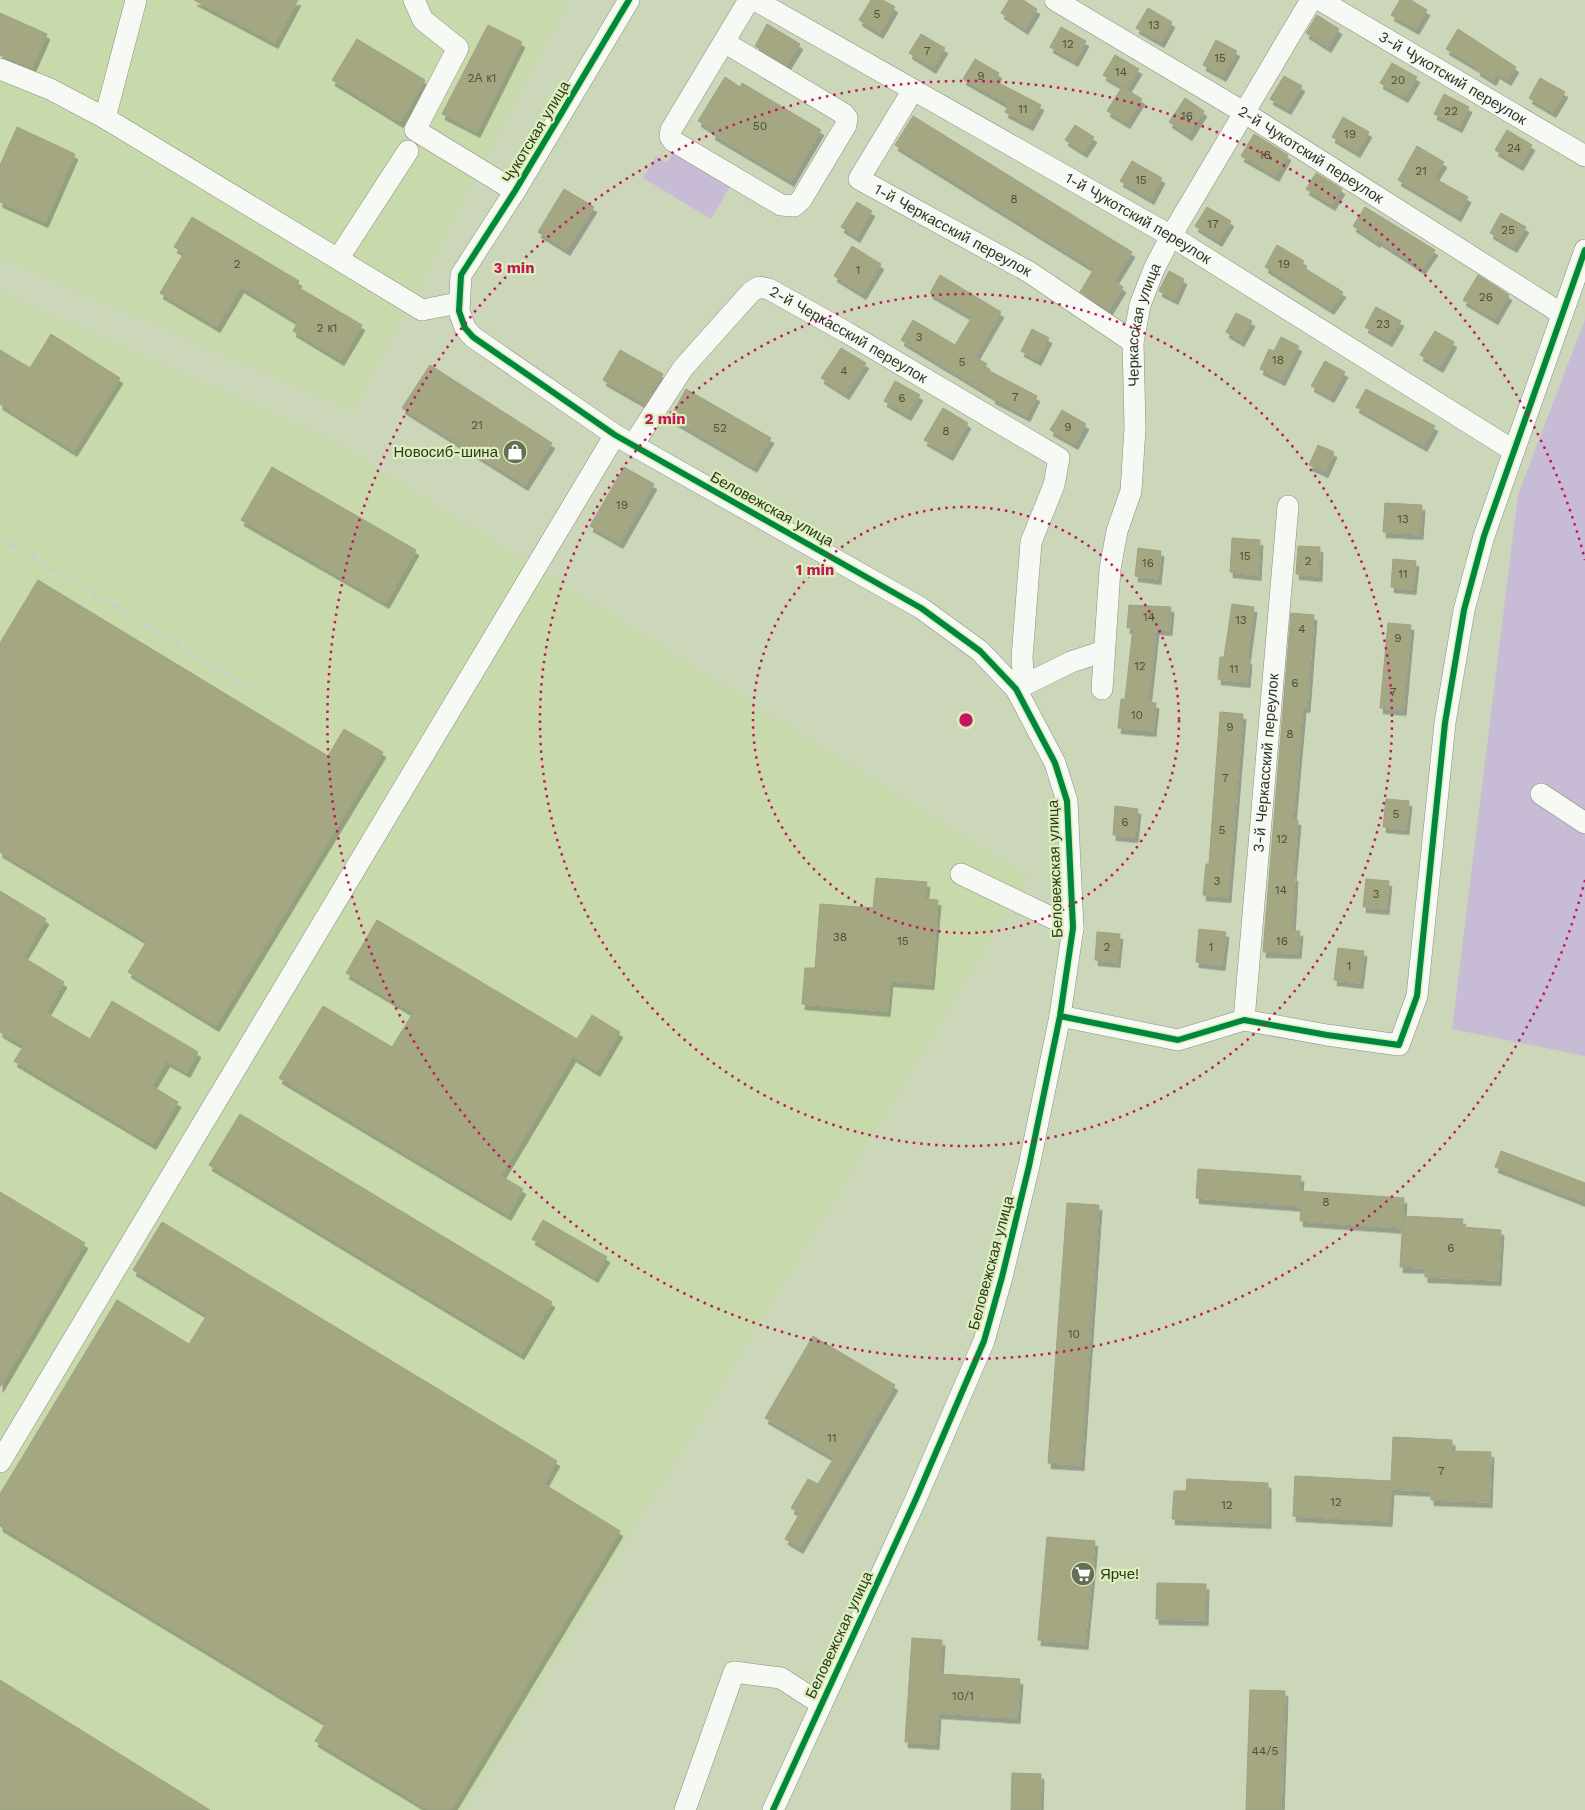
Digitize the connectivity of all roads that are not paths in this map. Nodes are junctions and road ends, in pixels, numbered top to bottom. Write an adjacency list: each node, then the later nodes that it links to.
1 (136, 0): 13 (street)
2 (414, 0): 16 (street)
3 (629, 0): 16 (street, Чукотская улица)
4 (749, 0): 9 (street)
5 (755, 0): 11 (street, 1-й Чукотский переулок)
6 (1055, 0): 12 (street, 2-й Чукотский переулок)
7 (1311, 0): 12 (street, Черкасская улица)
8 (1320, 0): 15 (street, 3-й Чукотский переулок)
9 (724, 42): 9 (street)
10 (0, 69): 13 (street)
11 (913, 90): 17 (street, 1-й Чукотский переулок); 23 (street, 1-й Черкасский переулок)
12 (1245, 113): 17 (street, Черкасская улица); 22 (street, 2-й Чукотский переулок)
13 (105, 118): 19 (street)
14 (408, 151): 19 (street)
15 (1585, 156)
16 (515, 191): 20 (street, Чукотская улица)
17 (1171, 236): 23 (street, Черкасская улица); 25 (street, 1-й Чукотский переулок)
18 (1585, 250): 22 (street)
19 (338, 259): 21 (street)
20 (461, 276): 21 (street, Беловежская улица)
21 (458, 303): 24 (street, Беловежская улица)
22 (1562, 314): 25 (street)
23 (1133, 342): 27 (street, Черкасская улица)
24 (624, 440): 28 (street, Беловежская улица); 28 (street, 2-й Черкасский переулок); 36 (street)
25 (1514, 451): 35 (street)
26 (1288, 506): 35 (street, 3-й Черкасский переулок)
27 (1104, 651): 28 (street); 29 (street, Черкасская улица)
28 (1020, 687): 33 (street, Беловежская улица)
29 (1102, 689)
30 (1541, 794): 31 (street)
31 (1585, 823)
32 (961, 874): 33 (street)
33 (1073, 928): 34 (street, Беловежская улица)
34 (1060, 1016): 35 (street); 37 (street, Беловежская улица)
35 (1244, 1020)
36 (0, 1462)
37 (821, 1704): 38 (street); 39 (street, Беловежская улица)
38 (685, 1810)
39 (773, 1810)

